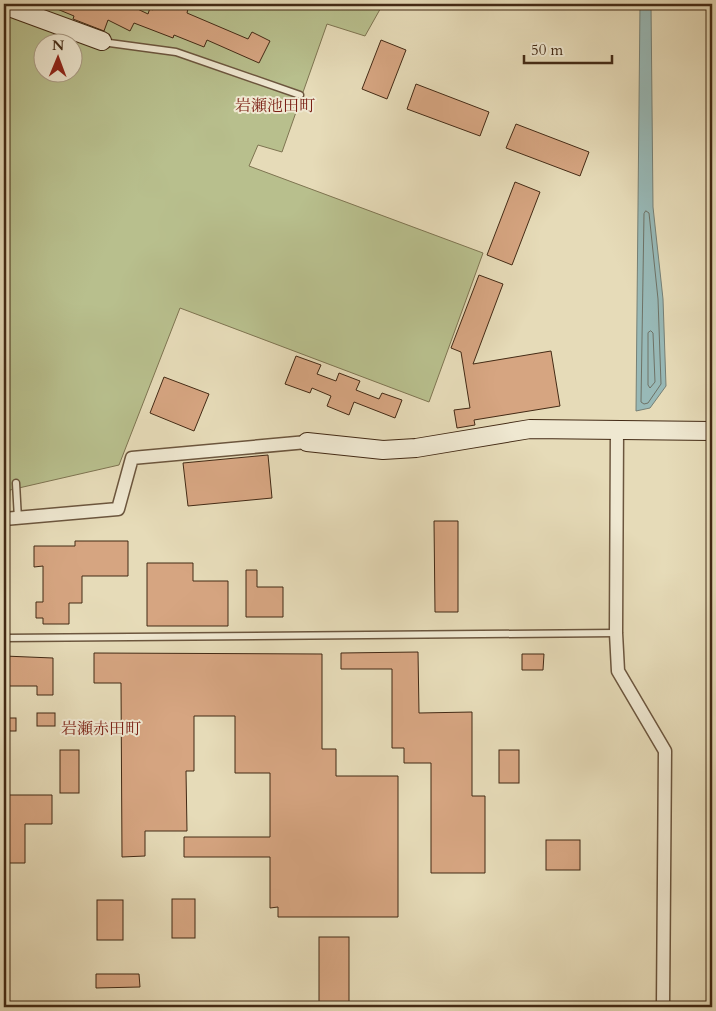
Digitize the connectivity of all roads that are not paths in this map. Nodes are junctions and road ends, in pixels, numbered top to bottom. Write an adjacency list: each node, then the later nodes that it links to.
1 (4, 5): 2 (street)
2 (102, 42): 3 (lane)
3 (300, 95)
4 (618, 429): 5 (street); 6 (street); 10 (street)
5 (712, 431)
6 (307, 442): 8 (street)
7 (16, 483): 8 (lane)
8 (18, 518): 9 (street)
9 (4, 520)
10 (616, 634): 11 (lane); 12 (street)
11 (4, 638)
12 (663, 1007)

